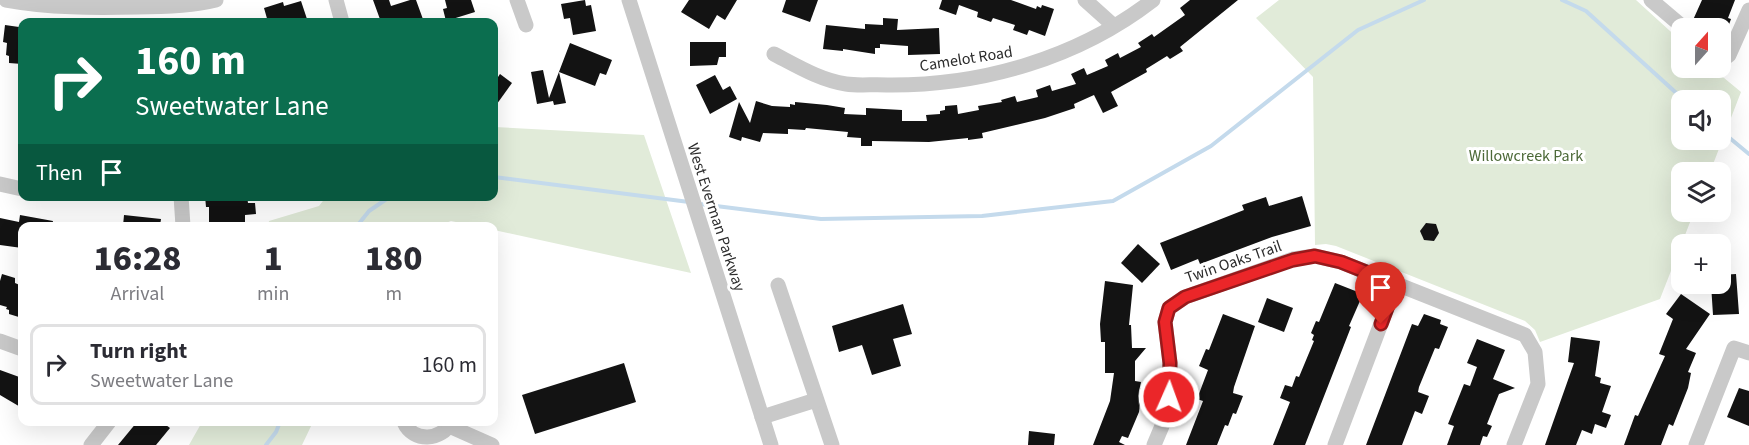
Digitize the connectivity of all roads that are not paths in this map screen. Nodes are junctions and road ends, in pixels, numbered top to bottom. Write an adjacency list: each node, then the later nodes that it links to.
1 (6, 0): 10 (street)
2 (216, 0): 10 (street)
3 (336, 0): 13 (street)
4 (517, 0): 15 (street)
5 (628, 0): 29 (street, West Everman Parkway)
6 (1085, 0): 16 (street)
7 (1153, 0): 16 (street, Camelot Road)
8 (1651, 0): 9 (street)
9 (1667, 6): 14 (street)
10 (164, 7): 12 (street)
11 (1749, 10): 17 (street)
12 (165, 18)
13 (341, 18)
14 (1676, 18)
15 (526, 25)
16 (1114, 26): 18 (street, Camelot Road)
17 (1731, 50)
18 (774, 54)
19 (0, 184): 20 (street)
20 (18, 188)
21 (181, 201): 22 (street)
22 (183, 222)
23 (1396, 284): 38 (street, Twin Oaks Trail); 39 (street); 40 (street, Twin Oaks Trail)
24 (778, 285): 28 (street)
25 (0, 341): 26 (street)
26 (18, 348)
27 (1749, 353): 41 (street)
28 (816, 400): 29 (street); 37 (street)
29 (762, 417): 36 (street, West Everman Parkway)
30 (107, 426): 34 (street)
31 (406, 426): 32 (street)
32 (448, 426)
33 (454, 426): 35 (street)
34 (91, 445)
35 (492, 445)
36 (771, 445)
37 (832, 445)
38 (1154, 445)
39 (1335, 445)
40 (1514, 445)
41 (1696, 445)

